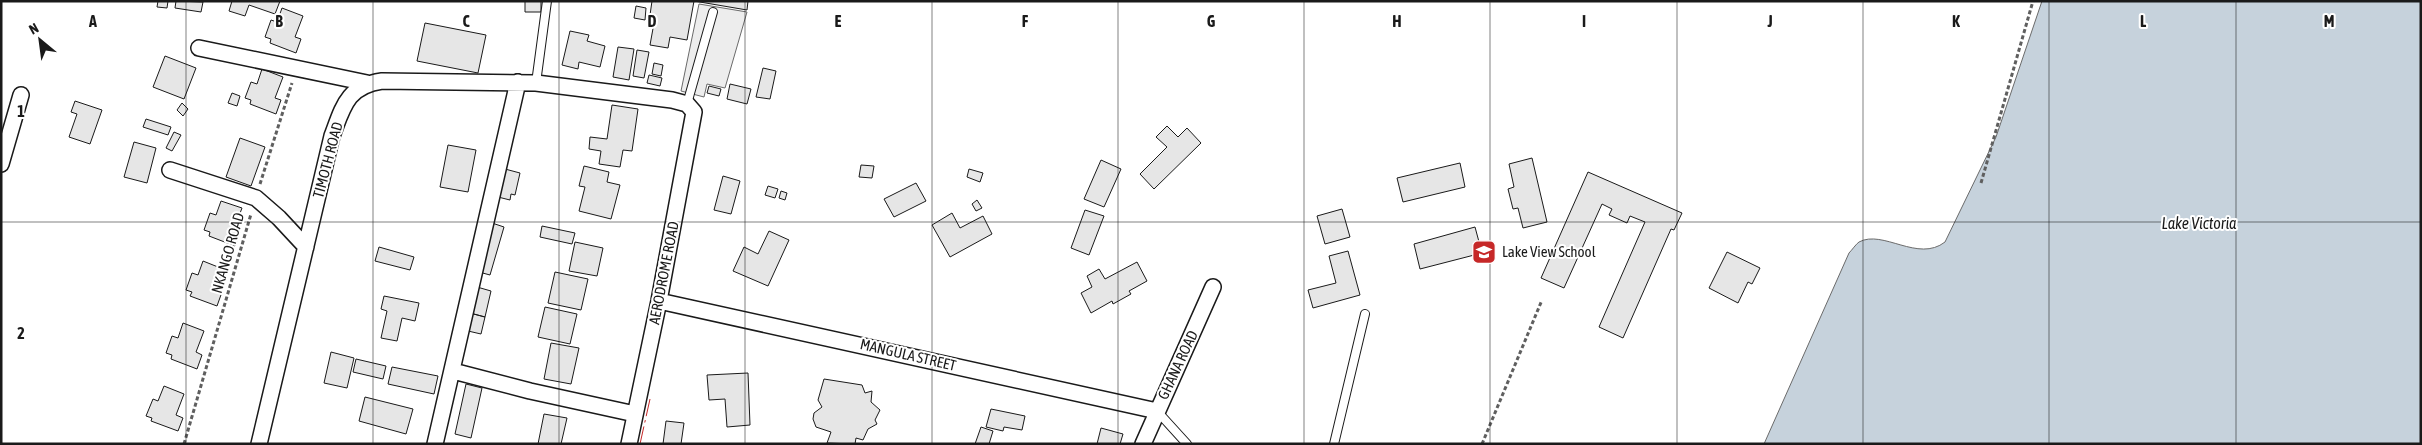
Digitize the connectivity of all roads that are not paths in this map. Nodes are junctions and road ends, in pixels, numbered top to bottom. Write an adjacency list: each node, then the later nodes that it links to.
1 (547, 1): 5 (lane)
2 (713, 12): 8 (lane)
3 (199, 48): 6 (street)
4 (518, 82): 5 (street); 6 (street); 15 (street)
5 (536, 82): 8 (street)
6 (367, 83): 11 (street, TIMOTH ROAD)
7 (21, 95): 9 (street)
8 (687, 104): 13 (street, AERODROME ROAD)
9 (1, 164)
10 (170, 170): 11 (street)
11 (306, 247): 18 (street, TIMOTH ROAD)
12 (1214, 287): 16 (street, GHANA ROAD)
13 (659, 301): 16 (street, MANGULA STREET); 17 (street, AERODROME ROAD)
14 (1364, 314): 23 (lane)
15 (453, 371): 17 (street); 19 (street)
16 (1157, 411): 21 (street, GHANA ROAD); 22 (lane)
17 (635, 414): 20 (street, AERODROME ROAD)
18 (259, 444)
19 (435, 444)
20 (629, 444)
21 (1143, 444)
22 (1186, 444)
23 (1334, 444)

